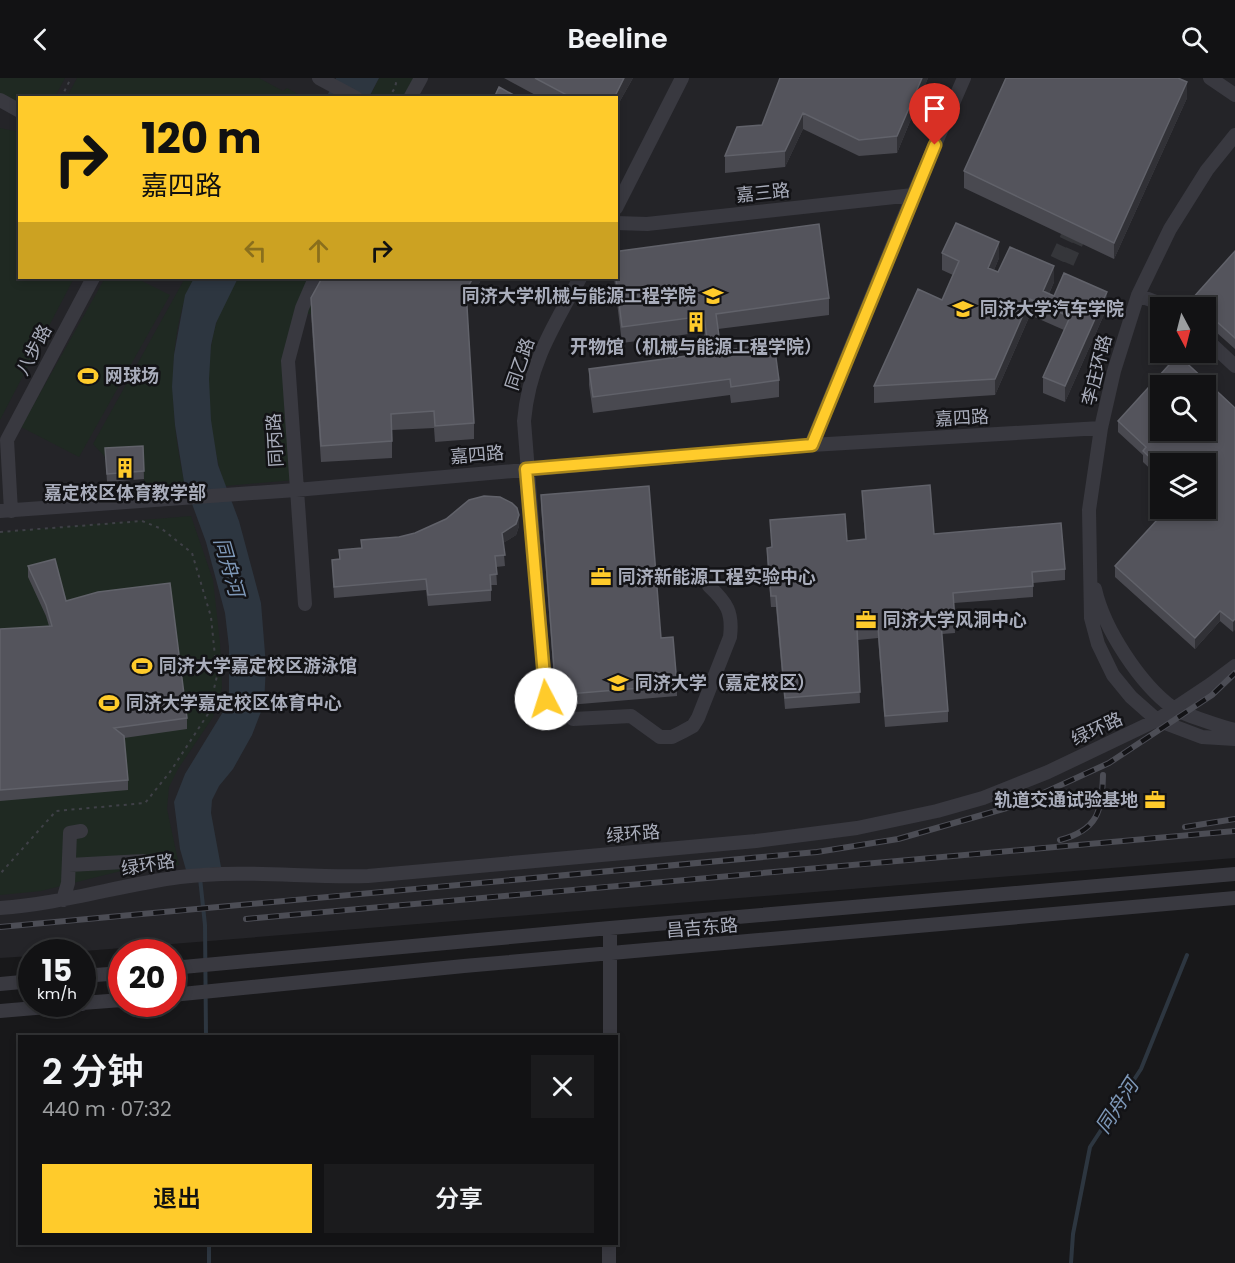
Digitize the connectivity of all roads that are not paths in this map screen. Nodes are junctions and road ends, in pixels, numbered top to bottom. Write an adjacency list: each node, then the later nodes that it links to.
1 (421, 78): 8 (street)
2 (682, 78): 13 (street)
3 (964, 78): 12 (street)
4 (1210, 78): 6 (street)
5 (325, 81): 7 (street)
6 (1235, 95)
7 (352, 96)
8 (411, 96)
9 (0, 100): 10 (street)
10 (18, 110)
11 (1235, 135): 18 (street, 李庄环路)
12 (914, 195): 14 (street, 嘉三路); 23 (street)
13 (618, 204)
14 (618, 223)
15 (92, 279): 26 (street, 八步路)
16 (315, 279): 25 (street, 同丙路)
17 (579, 279): 24 (street, 同乙路)
18 (1138, 295): 19 (street); 22 (street, 李庄环路)
19 (1150, 300)
20 (1216, 348): 21 (street)
21 (1235, 366)
22 (1101, 428): 23 (street, 嘉四路); 27 (street, 李庄环路)
23 (812, 445): 24 (street, 嘉四路)
24 (526, 469): 25 (street, 嘉四路); 31 (street, 同乙路)
25 (296, 490): 26 (street, 嘉四路); 29 (street, 同丙路)
26 (5, 511)
27 (1090, 570): 32 (street, 李庄环路); 34 (street, 李庄环路)
28 (709, 586): 33 (street)
29 (305, 604)
30 (1235, 666): 32 (street, 绿环路)
31 (546, 699)
32 (1175, 710): 34 (street, 绿环路); 35 (street, 李庄环路)
33 (573, 719)
34 (1157, 720): 36 (street, 李庄环路); 42 (street, 绿环路)
35 (1235, 730)
36 (1235, 740)
37 (81, 831): 39 (street)
38 (144, 861): 39 (street)
39 (69, 865): 42 (street)
40 (1235, 874): 44 (street, 昌吉东路)
41 (1235, 897): 45 (street, 昌吉东路)
42 (63, 900): 43 (street, 绿环路)
43 (0, 908)
44 (610, 928): 45 (street); 46 (street, 昌吉东路)
45 (610, 954): 49 (street, 昌吉东路); 52 (street)
46 (186, 967)
47 (18, 982): 48 (street)
48 (0, 984)
49 (186, 994)
50 (18, 1009): 51 (street)
51 (0, 1011)
52 (610, 1035)
53 (609, 1245): 54 (street)
54 (609, 1263)

